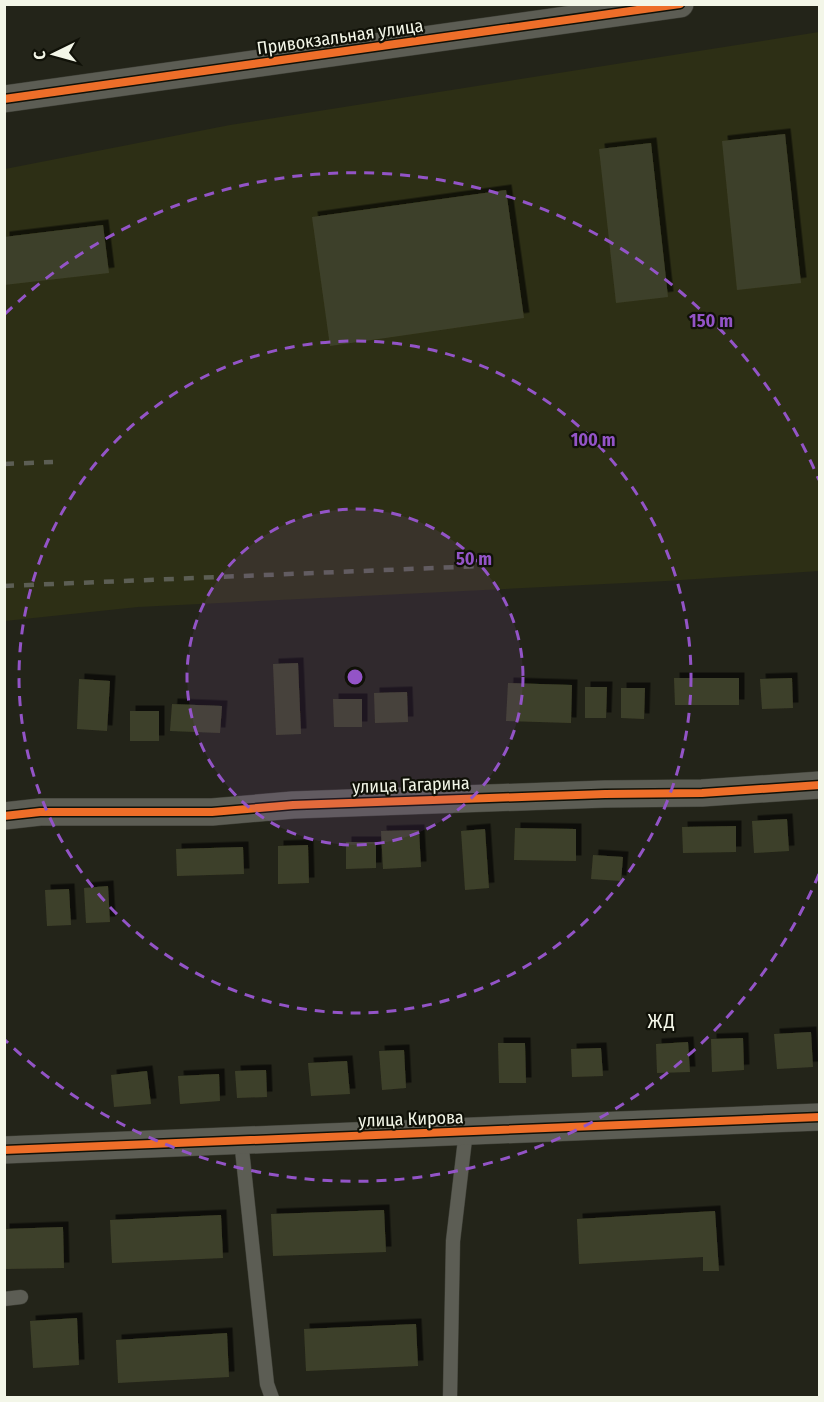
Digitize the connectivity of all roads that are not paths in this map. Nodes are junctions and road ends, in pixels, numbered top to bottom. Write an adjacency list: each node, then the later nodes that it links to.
1 (680, 4): 2 (street, Привокзальная улица)
2 (625, 8): 3 (street, Привокзальная улица)
3 (4, 99)
4 (819, 785): 5 (street, улица Гагарина)
5 (4, 816)
6 (819, 1117): 7 (street, улица Кирова)
7 (466, 1131): 8 (street, улица Кирова); 13 (lane)
8 (241, 1140): 9 (street, улица Кирова); 12 (lane)
9 (4, 1150)
10 (21, 1298): 11 (lane)
11 (4, 1299)
12 (272, 1398)
13 (450, 1398)

